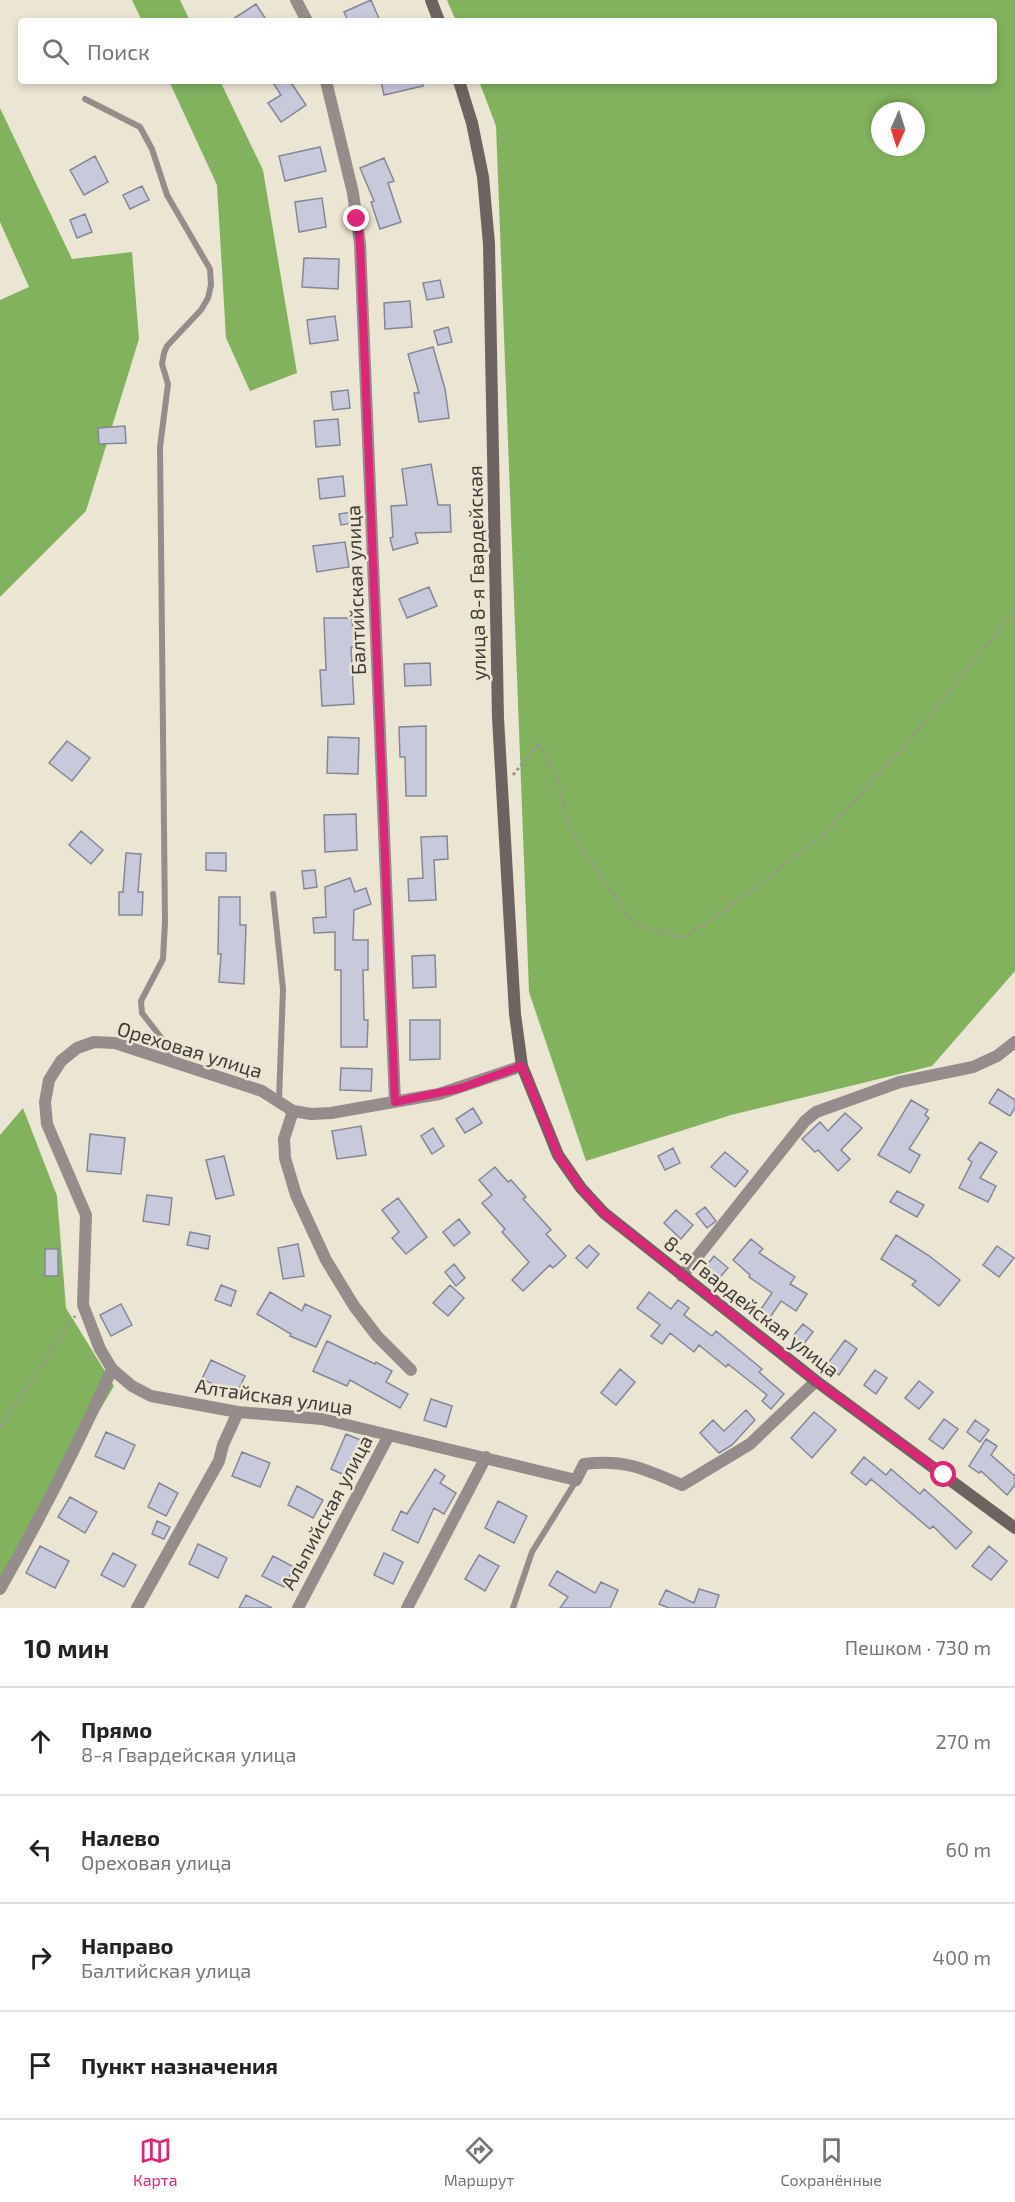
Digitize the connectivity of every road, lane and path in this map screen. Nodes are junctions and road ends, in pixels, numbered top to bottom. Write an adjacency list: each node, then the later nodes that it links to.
1 (296, 0): 3 (street)
2 (431, 0): 4 (street)
3 (305, 18)
4 (438, 18)
5 (327, 84): 15 (street, Балтийская улица)
6 (460, 84): 9 (street, улица 8-я Гвардейская)
7 (85, 99): 12 (lane)
8 (1015, 610): 9 (path)
9 (502, 789): 13 (street, улица 8-я Гвардейская)
10 (273, 894): 14 (lane)
11 (1015, 1041): 17 (street)
12 (172, 1061): 14 (street, Ореховая улица); 18 (street, Ореховая улица)
13 (522, 1066): 15 (street); 17 (street, 8-я Гвардейская улица)
14 (279, 1101): 16 (street, Ореховая улица)
15 (395, 1102): 16 (street)
16 (293, 1111): 20 (street)
17 (682, 1276): 21 (street, 8-я Гвардейская улица)
18 (82, 1305): 19 (street, Алтайская улица); 23 (path)
19 (112, 1369): 22 (street, Алтайская улица); 28 (street)
20 (411, 1370)
21 (816, 1381): 26 (street); 27 (street, 8-я Гвардейская улица)
22 (238, 1412): 24 (street, Алтайская улица); 29 (street)
23 (0, 1427)
24 (389, 1435): 25 (street, Алтайская улица); 30 (street, Альпийская улица)
25 (486, 1457): 26 (street, Алтайская улица); 31 (street)
26 (576, 1480): 32 (lane)
27 (1015, 1528)
28 (0, 1589)
29 (137, 1608)
30 (298, 1608)
31 (407, 1608)
32 (513, 1608)

